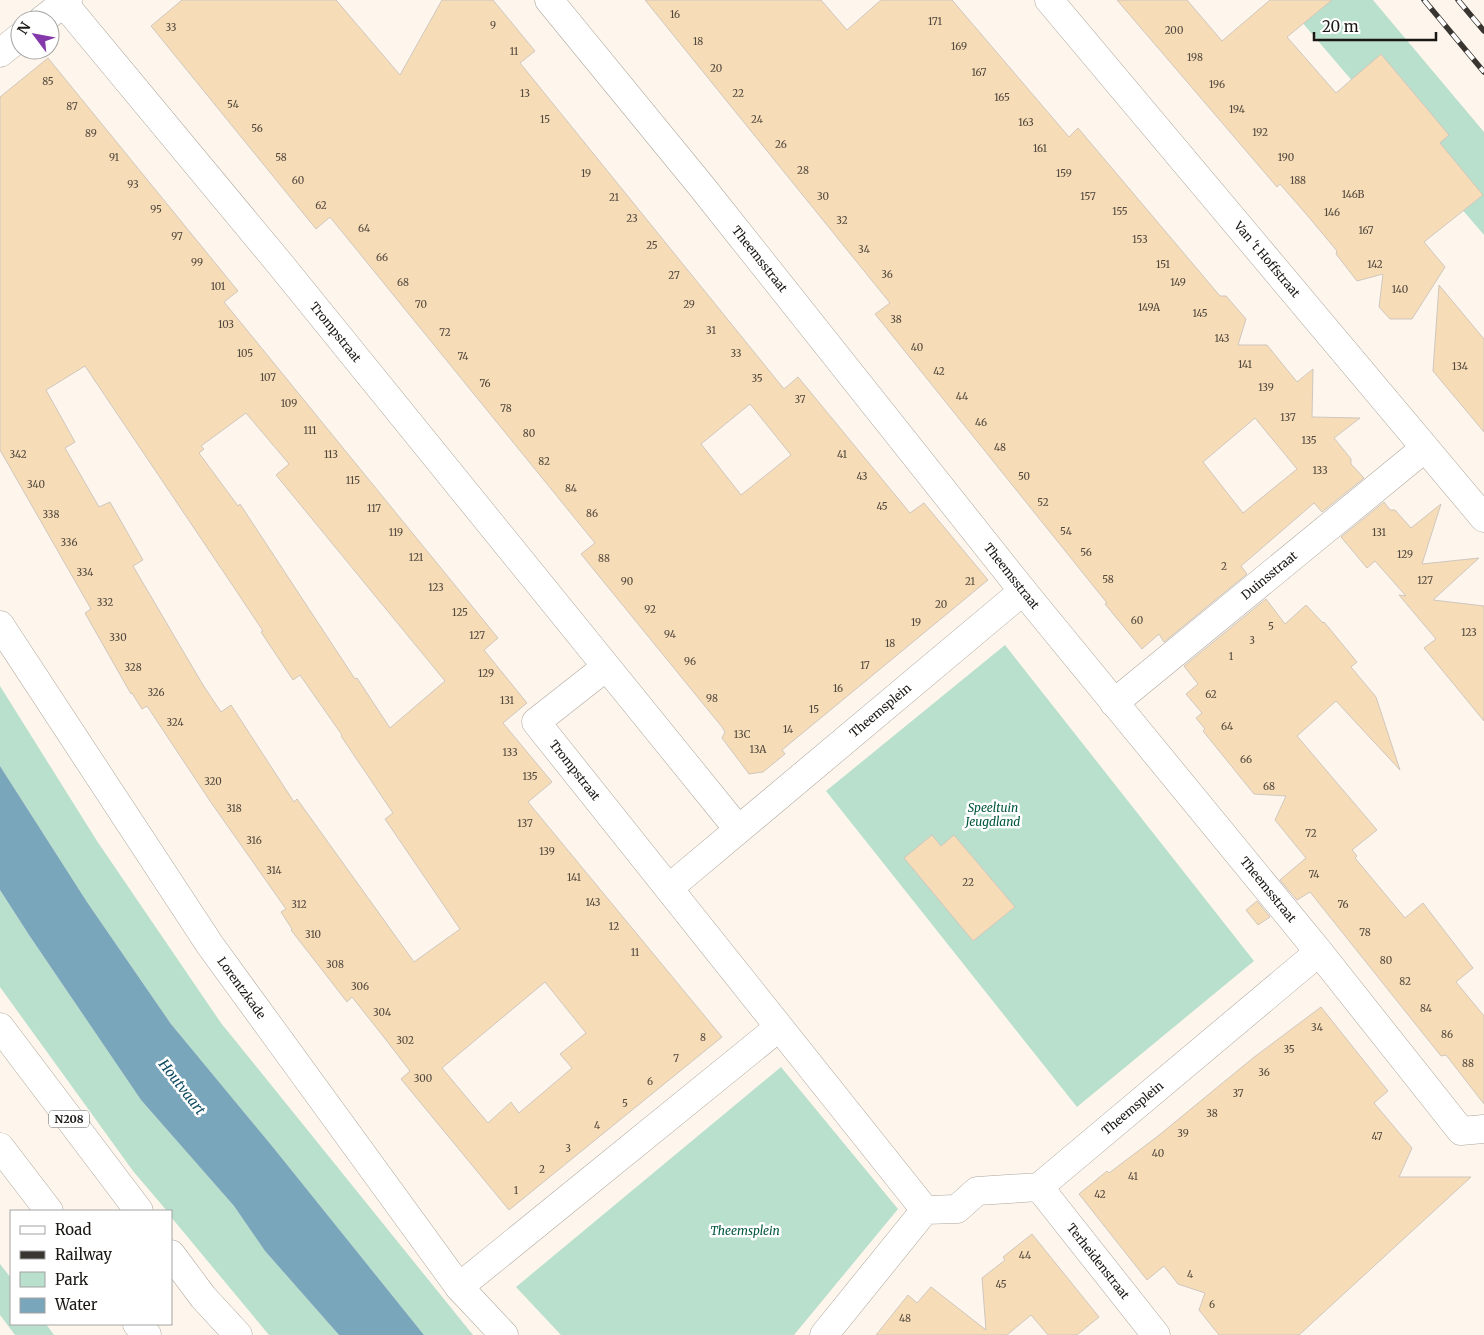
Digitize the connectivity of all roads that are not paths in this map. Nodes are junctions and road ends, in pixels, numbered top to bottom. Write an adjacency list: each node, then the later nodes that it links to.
1 (549, 0): 9 (street, Theemsstraat)
2 (1049, 0): 7 (street, Van 't Hoffstraat)
3 (64, 1): 4 (street); 11 (street, Trompstraat)
4 (54, 10)
5 (10, 45): 6 (street)
6 (0, 53)
7 (1425, 448): 8 (street, Van 't Hoffstraat); 12 (street, Duinsstraat)
8 (1484, 518)
9 (1023, 591): 12 (street, Theemsstraat); 13 (street, Theemsplein)
10 (0, 625): 25 (street, Lorentzkade)
11 (606, 667): 13 (street, Trompstraat); 14 (street, Trompstraat)
12 (1114, 703): 15 (street, Theemsstraat)
13 (738, 829): 14 (street)
14 (669, 888): 17 (street)
15 (1319, 952): 18 (street, Theemsstraat); 20 (street, Theemsplein)
16 (0, 1027): 22 (street, N208)
17 (778, 1028): 23 (street); 25 (street)
18 (1484, 1129)
19 (0, 1147): 21 (street)
20 (1039, 1187): 23 (street); 31 (street, Terheidenstraat)
21 (47, 1210)
22 (138, 1210)
23 (924, 1210): 30 (street)
24 (172, 1255): 28 (street)
25 (459, 1287): 29 (street, Lorentzkade)
26 (138, 1325): 27 (street)
27 (147, 1335)
28 (238, 1335)
29 (504, 1335)
30 (824, 1335)
31 (1156, 1335)

